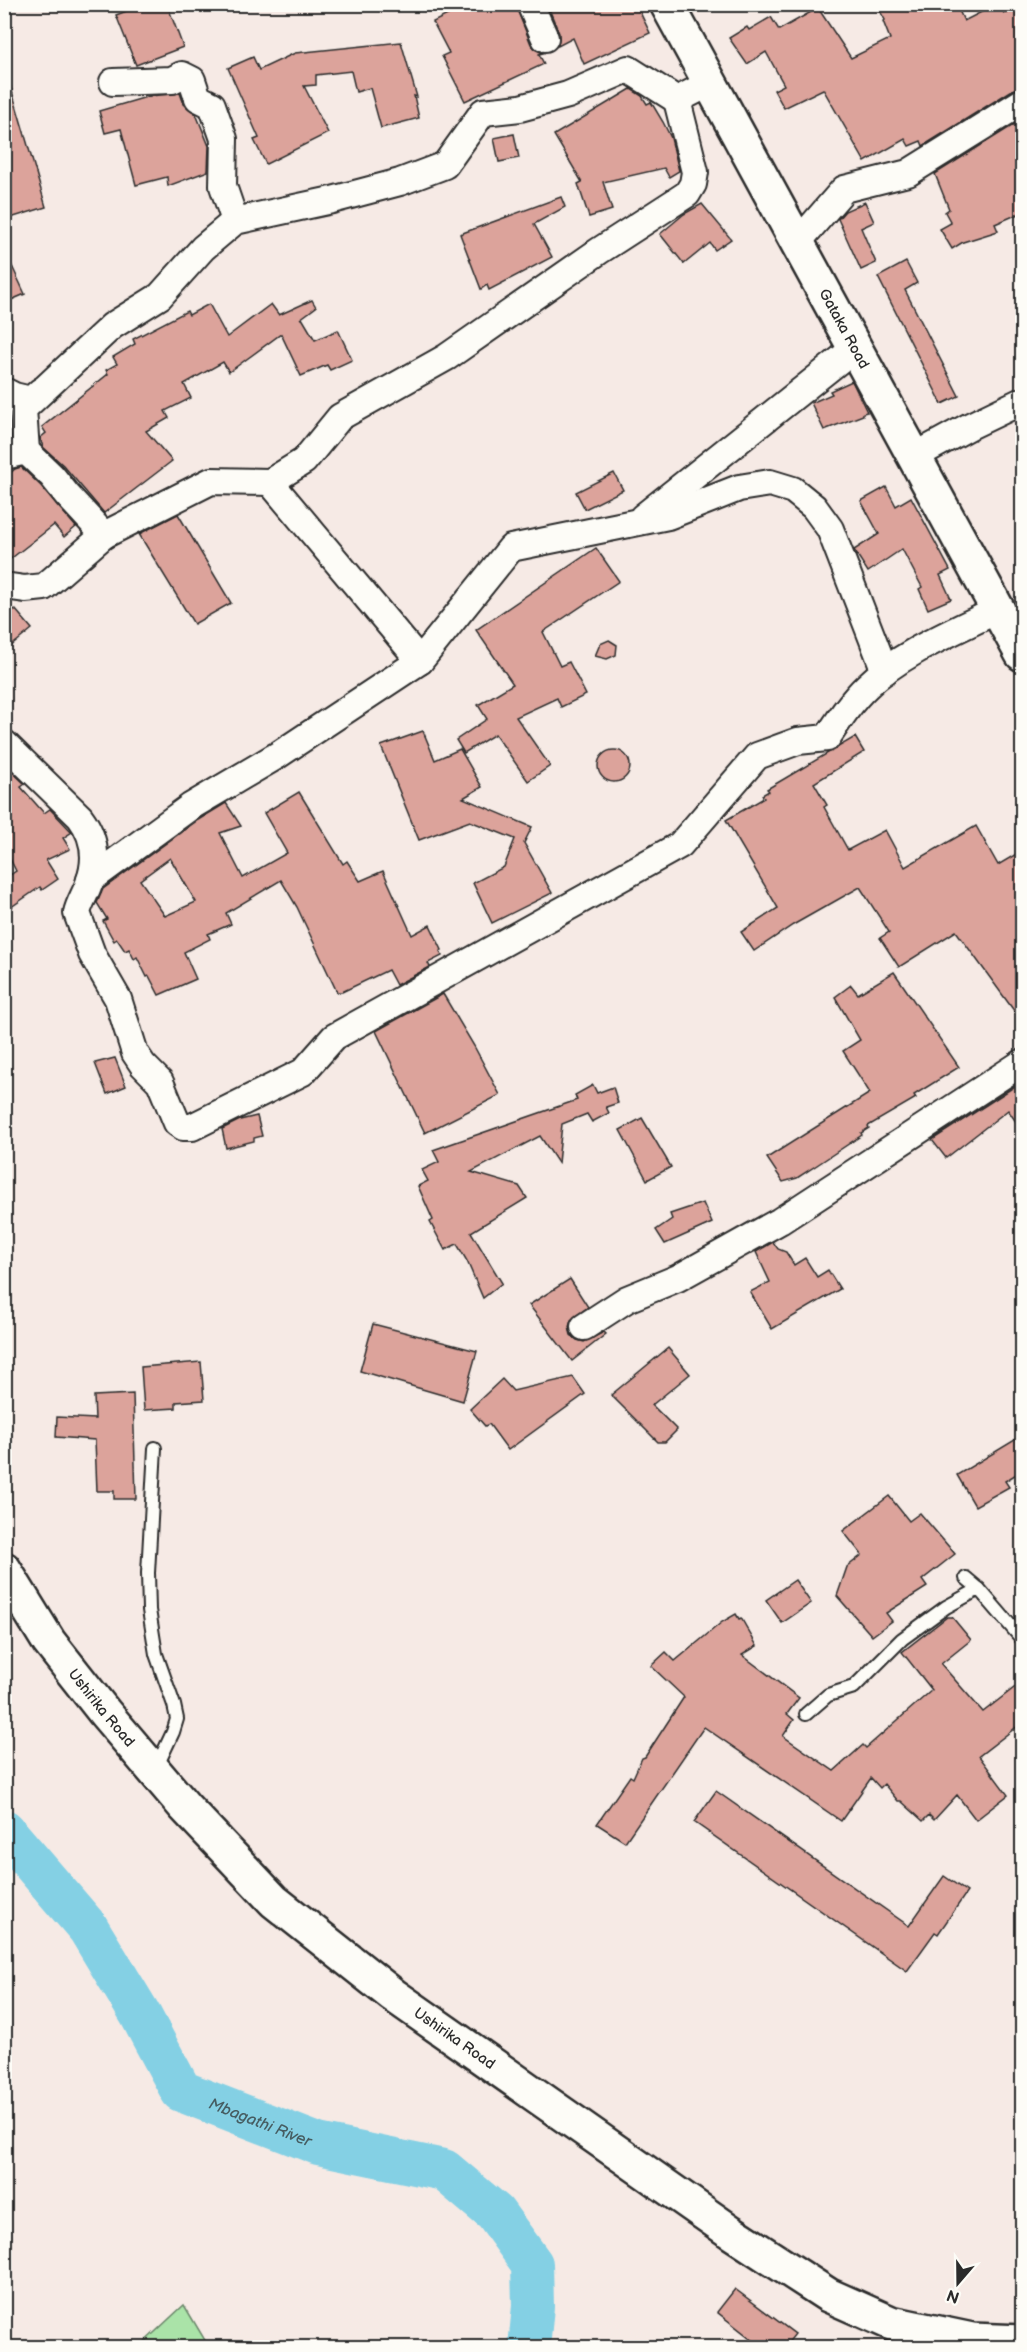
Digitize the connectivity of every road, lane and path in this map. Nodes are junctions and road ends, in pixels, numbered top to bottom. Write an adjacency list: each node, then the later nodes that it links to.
1 (530, 4): 3 (street)
2 (667, 4): 5 (street, Gataka Road)
3 (545, 38)
4 (113, 82): 8 (street)
5 (710, 83): 6 (street); 9 (street, Gataka Road)
6 (677, 100): 8 (street); 16 (street)
7 (1023, 102): 9 (street)
8 (235, 221): 11 (street)
9 (798, 242): 10 (street, Gataka Road)
10 (856, 347): 15 (street, Gataka Road); 17 (street)
11 (71, 364): 12 (street); 14 (street)
12 (4, 391)
13 (1023, 401): 15 (street)
14 (15, 454): 18 (street)
15 (915, 456): 20 (street, Gataka Road)
16 (270, 483): 18 (street); 21 (street)
17 (637, 523): 21 (street); 22 (street)
18 (104, 535): 19 (street)
19 (4, 586)
20 (1013, 628): 22 (street)
21 (420, 661): 24 (street)
22 (885, 671): 24 (street)
23 (4, 743): 24 (street)
24 (90, 880)
25 (1023, 1063): 26 (street)
26 (584, 1327)
27 (155, 1448): 33 (lane)
28 (4, 1569): 33 (street, Ushirika Road)
29 (966, 1578): 30 (lane)
30 (979, 1588): 31 (lane); 32 (lane)
31 (1023, 1640)
32 (806, 1714)
33 (154, 1771): 34 (street, Ushirika Road)
34 (1023, 2342)

